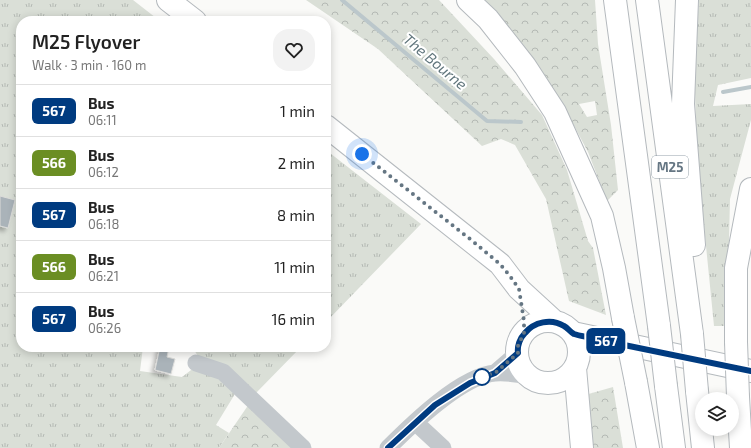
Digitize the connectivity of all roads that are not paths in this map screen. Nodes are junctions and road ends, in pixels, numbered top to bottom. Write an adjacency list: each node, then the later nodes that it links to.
1 (168, 0): 6 (main road)
2 (468, 0): 25 (main road, bridge)
3 (615, 0): 26 (main road, M25, bridge)
4 (647, 0): 11 (main road, M25)
5 (687, 0): 11 (main road)
6 (189, 16)
7 (331, 130): 9 (main road)
8 (751, 189): 28 (main road, bridge)
9 (519, 289): 10 (main road); 13 (main road)
10 (564, 328): 12 (main road); 13 (main road); 14 (main road)
11 (692, 334): 27 (main road, M25, bridge)
12 (610, 342): 14 (main road); 16 (main road)
13 (521, 343): 17 (street); 18 (main road)
14 (577, 362): 19 (main road); 24 (main road)
15 (196, 363): 21 (street)
16 (751, 371)
17 (495, 373): 18 (street); 20 (street)
18 (529, 376): 19 (main road)
19 (550, 383): 24 (main road)
20 (415, 422): 22 (street); 23 (street)
21 (303, 448)
22 (388, 448)
23 (443, 448)
24 (582, 448)
25 (648, 448)
26 (674, 448)
27 (703, 448)
28 (741, 448)

